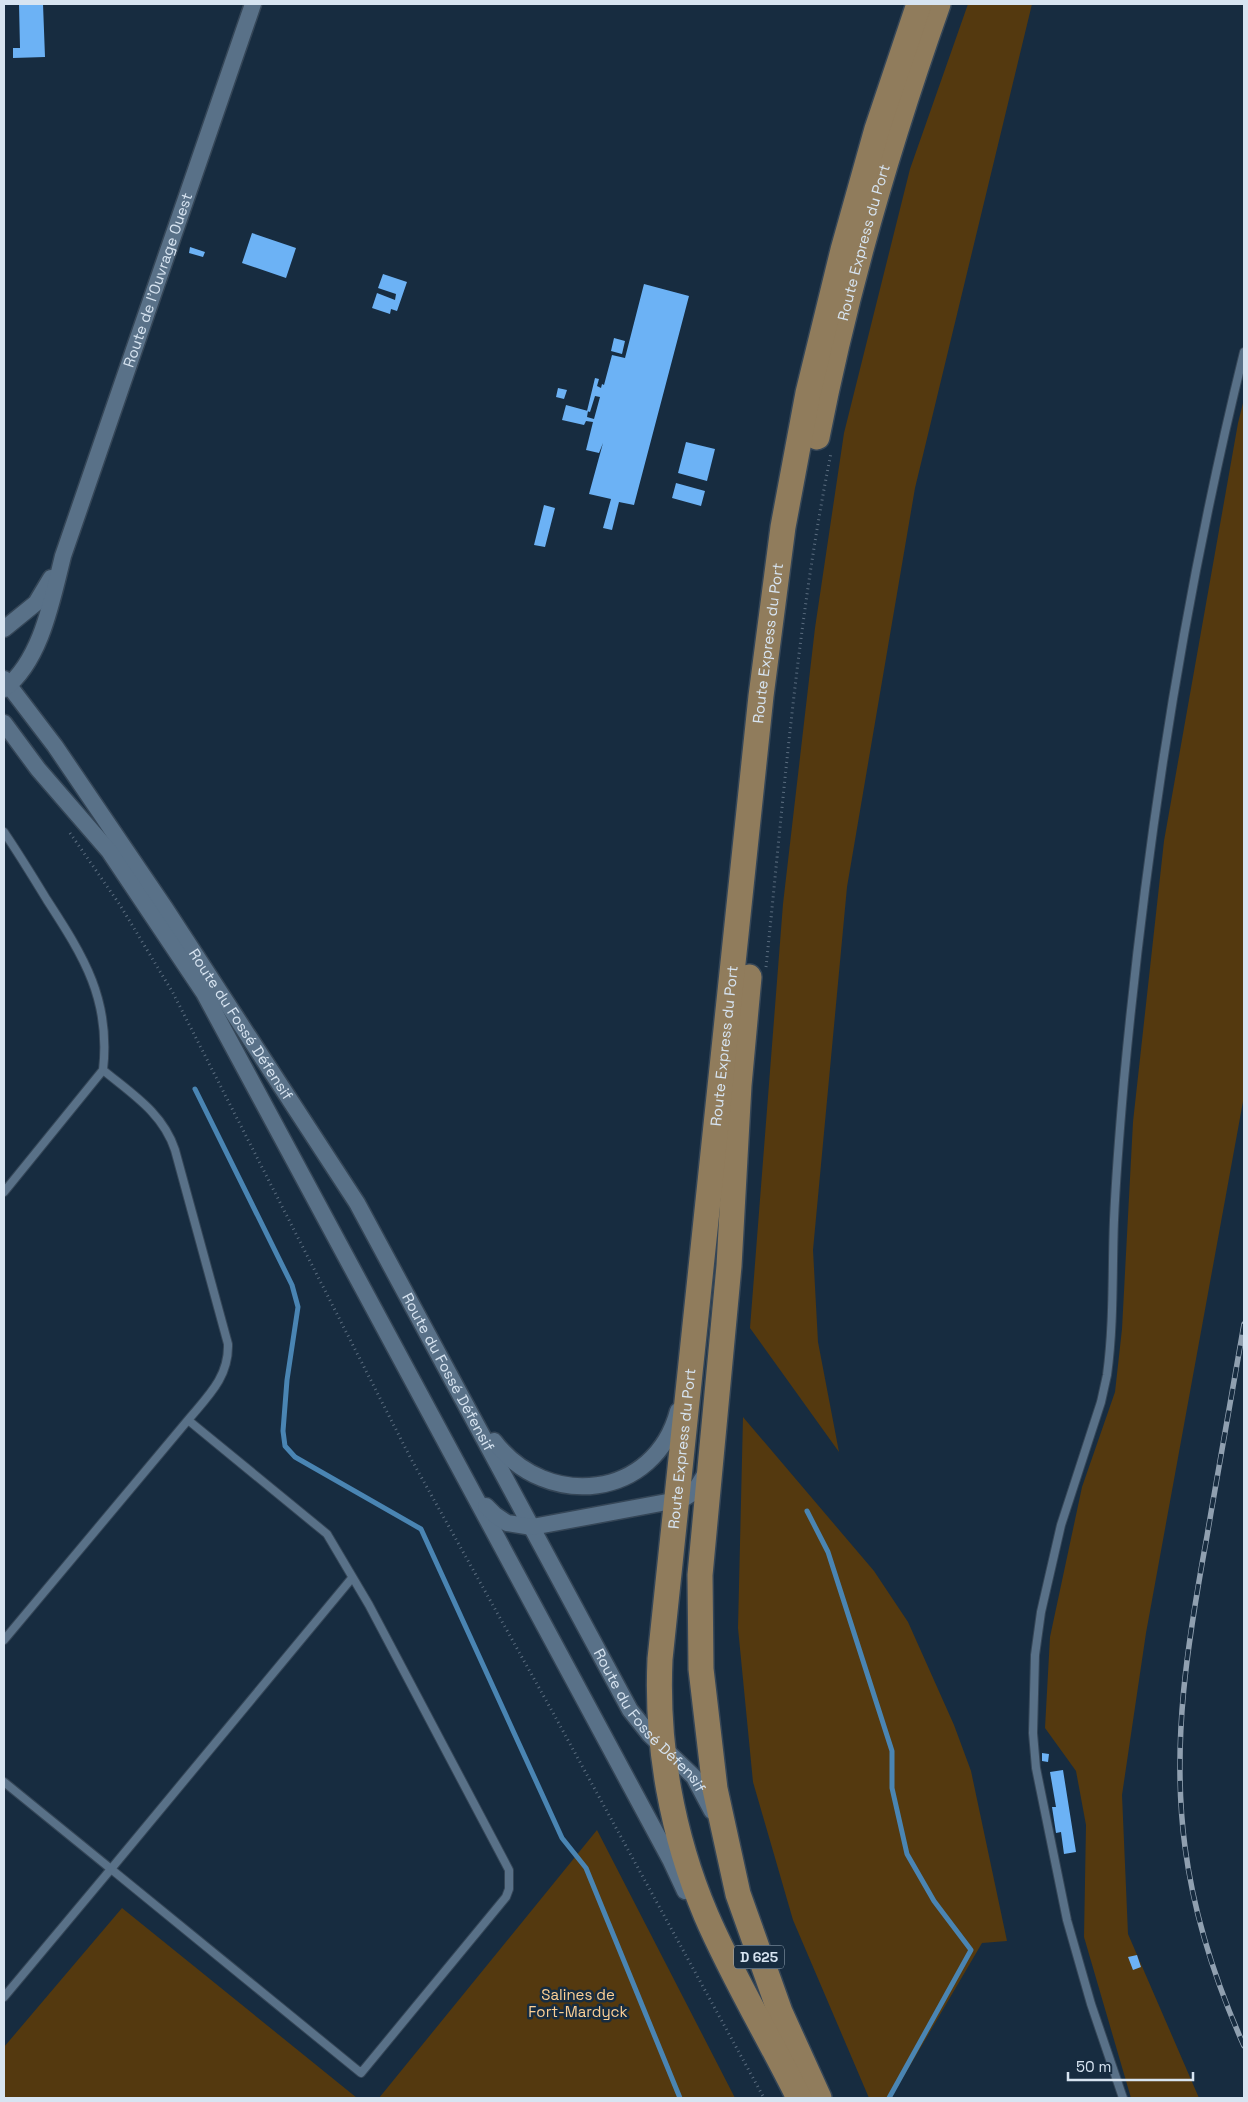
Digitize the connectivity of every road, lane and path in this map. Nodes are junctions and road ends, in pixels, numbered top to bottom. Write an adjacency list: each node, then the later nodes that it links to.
1 (253, 4): 6 (street, Route de l'Ouvrage Ouest)
2 (919, 4): 16 (main road, Route Express du Port)
3 (938, 4): 18 (main road, Route Express du Port)
4 (1244, 352): 33 (lane)
5 (831, 451): 12 (path)
6 (63, 556): 7 (street, Route de l'Ouvrage Ouest); 8 (street, Route de l'Ouvrage Ouest)
7 (4, 629)
8 (5, 684): 15 (street, Route du Fossé Défensif)
9 (4, 723): 19 (street, Route du Fossé Défensif)
10 (67, 829): 29 (path)
11 (4, 832): 13 (lane)
12 (765, 977)
13 (103, 1070): 14 (lane); 17 (lane)
14 (4, 1192)
15 (460, 1392): 16 (street); 21 (street, Route du Fossé Défensif)
16 (684, 1401): 20 (main road, Route Express du Port)
17 (188, 1420): 22 (lane); 23 (lane)
18 (709, 1467): 20 (street); 26 (main road, Route Express du Port)
19 (468, 1482): 21 (street); 30 (street, Route du Fossé Défensif)
20 (677, 1501): 21 (street); 24 (main road, Route Express du Port)
21 (532, 1527): 24 (street, Route du Fossé Défensif)
22 (352, 1578): 27 (lane); 27 (lane)
23 (4, 1640)
24 (662, 1747): 26 (street, Route du Fossé Défensif); 31 (main road, Route Express du Port)
25 (4, 1782): 27 (lane)
26 (723, 1835): 32 (main road, Route du Fossé Défensif / D 625)
27 (111, 1869): 28 (lane)
28 (4, 1997)
29 (764, 2098)
30 (793, 2098)
31 (799, 2098)
32 (819, 2098)
33 (1123, 2098)

